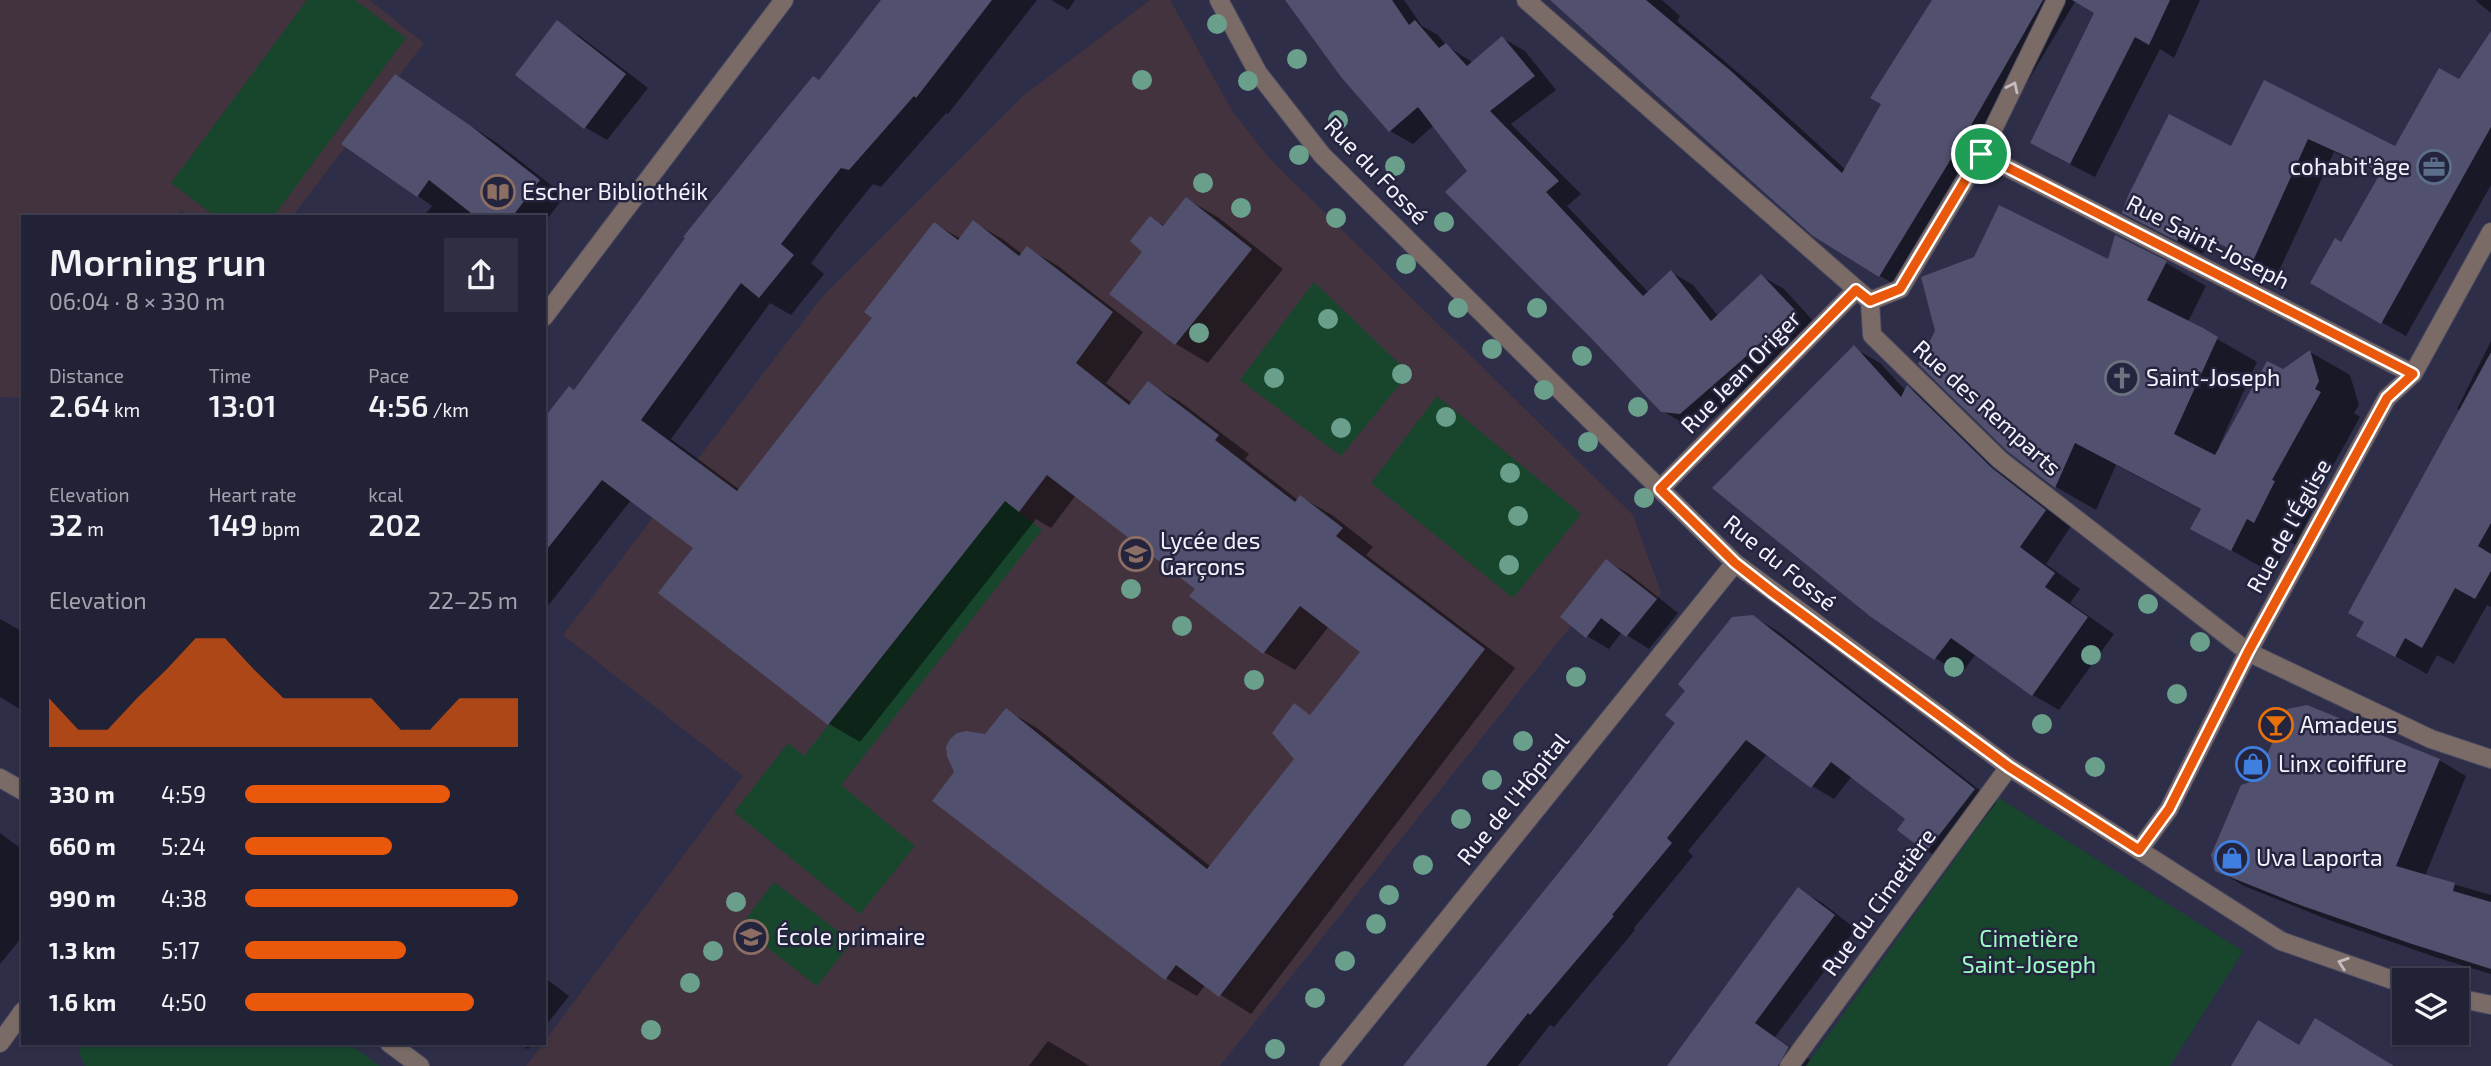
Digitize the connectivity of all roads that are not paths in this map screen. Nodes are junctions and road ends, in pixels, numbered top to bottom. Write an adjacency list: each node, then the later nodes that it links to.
1 (784, 0): 8 (street)
2 (1219, 0): 10 (street, Rue du Fossé)
3 (1527, 0): 7 (street)
4 (2056, 0): 5 (street, Rue Jean Origer, one-way to 4)
5 (1981, 154): 7 (street, Rue Jean Origer); 9 (street, Rue Saint-Joseph)
6 (2491, 232): 9 (street, Rue de l'Église)
7 (1863, 295): 10 (street, Rue Jean Origer); 12 (street, Rue des Remparts)
8 (546, 314)
9 (2413, 374): 12 (street, Rue de l'Église)
10 (1660, 489): 11 (street, Rue du Fossé)
11 (1735, 563): 14 (street, Rue du Fossé); 25 (street, Rue de l'Hôpital)
12 (2248, 652): 13 (street, Rue des Remparts); 17 (street, Rue de l'Église)
13 (2491, 759)
14 (2009, 767): 17 (street, Rue du Fossé); 26 (street, Rue du Cimetière)
15 (0, 778): 16 (street)
16 (21, 791)
17 (2139, 850): 18 (street, Rue du Fossé, one-way to 17)
18 (2392, 980)
19 (2469, 1000): 20 (street)
20 (2491, 1005)
21 (21, 1014): 22 (street)
22 (0, 1043)
23 (392, 1045): 24 (street)
24 (421, 1066)
25 (1329, 1066)
26 (1789, 1066)

